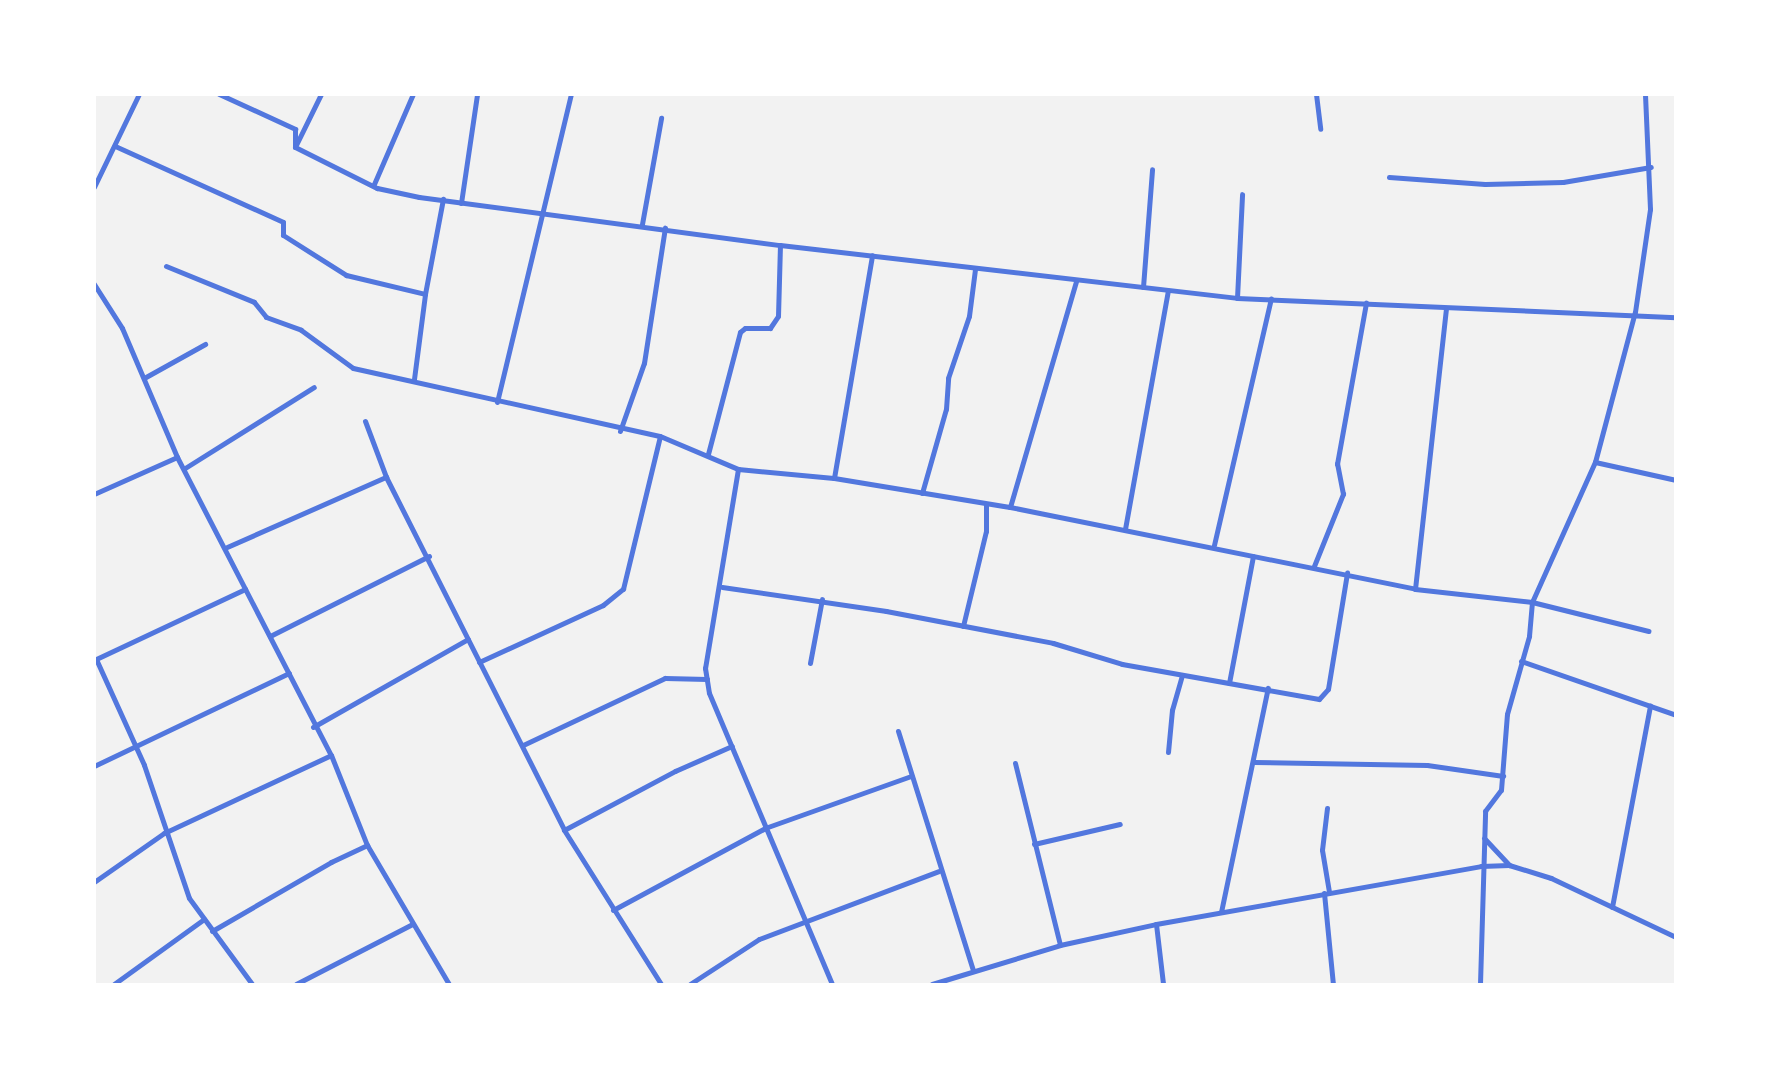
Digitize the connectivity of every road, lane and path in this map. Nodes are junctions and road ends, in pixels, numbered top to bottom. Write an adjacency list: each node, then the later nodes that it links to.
1 (139, 94): 12 (street)
2 (219, 94): 9 (street)
3 (321, 94): 13 (street)
4 (413, 94): 17 (street)
5 (477, 94): 21 (street)
6 (571, 94): 22 (street)
7 (1316, 94): 11 (street)
8 (1645, 94): 14 (street)
9 (230, 96): 13 (street)
10 (661, 118): 23 (street)
11 (1320, 129)
12 (115, 146): 18 (street); 33 (street)
13 (295, 147): 17 (street)
14 (1651, 167): 16 (street); 38 (street)
15 (1152, 169): 31 (street)
16 (1389, 177)
17 (374, 184): 20 (street)
18 (94, 187)
19 (1242, 194): 34 (street)
20 (443, 199): 21 (street); 33 (street)
21 (461, 203): 22 (street)
22 (546, 212): 23 (street); 44 (street)
23 (642, 224): 24 (street)
24 (665, 228): 25 (street); 46 (street)
25 (780, 246): 26 (street); 48 (street)
26 (872, 255): 28 (street); 54 (street)
27 (166, 266): 42 (street)
28 (975, 269): 29 (street); 56 (street)
29 (1076, 281): 31 (street); 59 (street)
30 (94, 284): 41 (street)
31 (1143, 288): 32 (street)
32 (1168, 291): 34 (street); 60 (street)
33 (425, 294): 42 (street)
34 (1237, 298): 35 (street)
35 (1271, 299): 36 (street); 61 (street)
36 (1366, 303): 37 (street); 65 (street)
37 (1446, 309): 38 (street); 69 (street)
38 (1635, 312): 39 (street); 50 (street)
39 (1675, 317)
40 (205, 344): 41 (street)
41 (144, 378): 49 (street)
42 (414, 380): 44 (street)
43 (314, 387): 51 (street)
44 (497, 402): 46 (street)
45 (365, 421): 53 (street)
46 (620, 431): 47 (street)
47 (660, 436): 48 (street); 78 (street)
48 (708, 454): 52 (street)
49 (177, 457): 51 (street); 57 (street)
50 (1595, 462): 55 (street); 71 (street)
51 (185, 468): 62 (street)
52 (738, 470): 54 (street); 67 (street)
53 (386, 477): 62 (street); 64 (street)
54 (834, 478): 56 (street)
55 (1675, 480)
56 (922, 493): 58 (street)
57 (94, 494)
58 (986, 504): 59 (street); 72 (street)
59 (1010, 507): 60 (street)
60 (1125, 529): 61 (street)
61 (1214, 545): 63 (street)
62 (227, 547): 68 (street)
63 (1253, 555): 65 (street); 83 (street)
64 (429, 556): 74 (street); 75 (street)
65 (1314, 566): 66 (street)
66 (1347, 573): 69 (street); 84 (street)
67 (722, 587): 70 (street); 82 (street)
68 (245, 589): 74 (street); 76 (street)
69 (1415, 589): 71 (street)
70 (822, 599): 72 (street); 79 (street)
71 (1532, 602): 73 (street); 77 (street)
72 (962, 626): 81 (street)
73 (1648, 631)
74 (270, 636): 80 (street)
75 (468, 639): 78 (street); 87 (street)
76 (95, 660): 89 (street)
77 (1521, 661): 85 (street); 98 (street)
78 (480, 662): 90 (street)
79 (810, 663)
80 (289, 673): 87 (street); 89 (street)
81 (1182, 675): 83 (street); 92 (street)
82 (707, 680): 90 (street); 91 (street)
83 (1229, 682): 84 (street)
84 (1268, 688): 94 (street)
85 (1650, 706): 86 (street); 112 (street)
86 (1675, 715)
87 (313, 727): 93 (street)
88 (898, 731): 97 (street)
89 (132, 745): 96 (street); 103 (street)
90 (523, 745): 102 (street)
91 (732, 746): 101 (street); 102 (street)
92 (1168, 752)
93 (331, 755): 103 (street); 106 (street)
94 (1254, 762): 98 (street); 114 (street)
95 (1015, 763): 105 (street)
96 (94, 765)
97 (911, 776): 101 (street); 109 (street)
98 (1503, 776): 104 (street)
99 (1327, 808): 111 (street)
100 (1120, 824): 105 (street)
101 (765, 828): 113 (street); 116 (street)
102 (564, 830): 113 (street)
103 (164, 833): 110 (street); 115 (street)
104 (1483, 838): 107 (street); 108 (street)
105 (1034, 844): 121 (street)
106 (367, 845): 117 (street); 119 (street)
107 (1509, 865): 108 (street); 112 (street)
108 (1484, 868): 111 (street); 133 (street)
109 (939, 871): 116 (street); 122 (street)
110 (94, 882)
111 (1326, 893): 114 (street); 132 (street)
112 (1612, 907): 120 (street)
113 (613, 910): 127 (street)
114 (1220, 912): 118 (street)
115 (204, 919): 119 (street); 123 (street)
116 (803, 921): 128 (street); 129 (street)
117 (412, 924): 125 (street); 126 (street)
118 (1156, 924): 121 (street); 131 (street)
119 (212, 931): 124 (street)
120 (1675, 937)
121 (1060, 945): 122 (street)
122 (973, 970): 130 (street)
123 (114, 985)
124 (252, 985)
125 (296, 985)
126 (449, 985)
127 (661, 985)
128 (690, 985)
129 (832, 985)
130 (932, 985)
131 (1163, 985)
132 (1333, 985)
133 (1480, 985)

